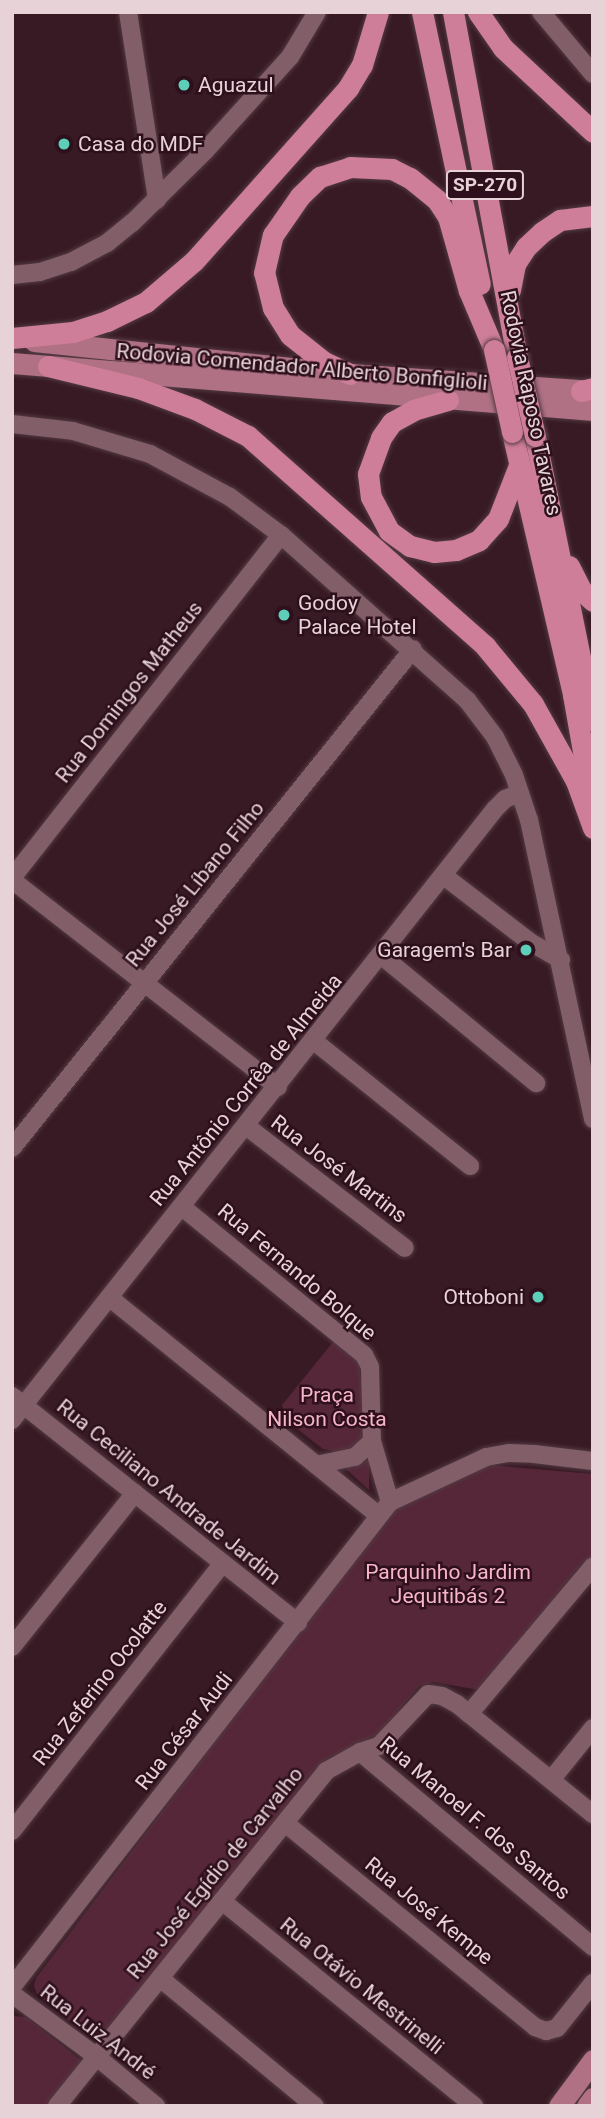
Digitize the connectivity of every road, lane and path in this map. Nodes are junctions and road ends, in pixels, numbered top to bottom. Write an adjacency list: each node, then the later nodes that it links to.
1 (128, 12): 10 (street)
2 (378, 12): 14 (highway)
3 (422, 12): 15 (highway, Rodovia Raposo Tavares / SP-270)
4 (453, 12): 13 (highway, Rodovia Raposo Tavares / SP-270)
5 (478, 12): 9 (highway)
6 (541, 12): 8 (street)
7 (315, 15): 10 (street)
8 (593, 74)
9 (593, 132)
10 (157, 200): 12 (street)
11 (593, 216): 13 (highway)
12 (12, 275)
13 (508, 305): 25 (highway, Rodovia Raposo Tavares / SP-270, bridge)
14 (12, 338): 18 (main road, Rodovia Comendador Alberto Bonfiglioli)
15 (494, 350): 18 (highway); 23 (highway, Rodovia Raposo Tavares / SP-270, bridge)
16 (12, 363): 17 (main road, Rodovia Comendador Alberto Bonfiglioli)
17 (48, 366): 20 (main road, Rodovia Comendador Alberto Bonfiglioli); 31 (highway)
18 (350, 374): 19 (main road, Rodovia Comendador Alberto Bonfiglioli)
19 (589, 390)
20 (447, 400): 21 (main road, Rodovia Comendador Alberto Bonfiglioli); 23 (highway)
21 (593, 410)
22 (12, 424): 24 (street)
23 (519, 466): 30 (highway, Rodovia Raposo Tavares / SP-270)
24 (281, 535): 27 (street); 33 (street, Rua Domingos Matheus)
25 (556, 541): 26 (highway); 28 (highway, Rodovia Raposo Tavares / SP-270)
26 (593, 601)
27 (413, 649): 29 (street); 36 (street, Rua José Líbano Filho)
28 (593, 720)
29 (520, 793): 32 (street, Rua Antônio Corrêa de Almeida); 35 (street)
30 (593, 804)
31 (593, 828)
32 (444, 876): 34 (street, Rua Antônio Corrêa de Almeida); 35 (street)
33 (12, 879): 36 (street)
34 (382, 956): 37 (street, Rua Antônio Corrêa de Almeida); 38 (street)
35 (561, 960): 40 (street)
36 (144, 983): 39 (street); 42 (street, Rua José Líbano Filho)
37 (314, 1041): 39 (street, Rua Antônio Corrêa de Almeida); 43 (street)
38 (536, 1083)
39 (278, 1087): 41 (street, Rua Antônio Corrêa de Almeida)
40 (593, 1119)
41 (246, 1126): 44 (street, Rua Antônio Corrêa de Almeida); 45 (street, Rua José Martins)
42 (12, 1148)
43 (470, 1166)
44 (182, 1207): 46 (street, Rua Antônio Corrêa de Almeida); 49 (street, Rua Fernando Bolque)
45 (405, 1248)
46 (110, 1298): 47 (street, Rua Antônio Corrêa de Almeida); 51 (street)
47 (18, 1401): 48 (street, Rua Antônio Corrêa de Almeida); 52 (street, Rua Ceciliano Andrade Jardim)
48 (12, 1420)
49 (372, 1441): 51 (street); 53 (street, Rua Fernando Bolque)
50 (593, 1461): 53 (street)
51 (316, 1465): 53 (street)
52 (135, 1493): 54 (street, Rua Ceciliano Andrade Jardim); 57 (street)
53 (384, 1508): 56 (street, Rua César Audi)
54 (223, 1563): 56 (street, Rua Ceciliano Andrade Jardim); 64 (street, Rua Zeferino Ocolatte)
55 (593, 1566): 58 (street)
56 (298, 1623): 69 (street, Rua César Audi)
57 (12, 1647)
58 (469, 1714): 60 (street, Rua José Egídio de Carvalho); 61 (street)
59 (593, 1728): 61 (street)
60 (360, 1752): 63 (street, Rua José Egídio de Carvalho); 66 (street, Rua Manoel F. dos Santos)
61 (551, 1780): 62 (street)
62 (593, 1814)
63 (285, 1823): 65 (street, Rua José Egídio de Carvalho); 68 (street, Rua José Kempe)
64 (12, 1831)
65 (222, 1901): 67 (street, Rua José Egídio de Carvalho); 77 (street, Rua Otávio Mestrinelli)
66 (593, 1947)
67 (160, 1978): 71 (street, Rua José Egídio de Carvalho); 76 (street)
68 (593, 1983)
69 (12, 1987)
70 (12, 1994): 71 (street, Rua Luiz André)
71 (97, 2057): 74 (street, Rua José Egídio de Carvalho); 75 (street, Rua Luiz André)
72 (593, 2060): 78 (main road)
73 (593, 2098): 79 (main road)
74 (57, 2106)
75 (156, 2106)
76 (315, 2106)
77 (474, 2106)
78 (559, 2106)
79 (587, 2106)

